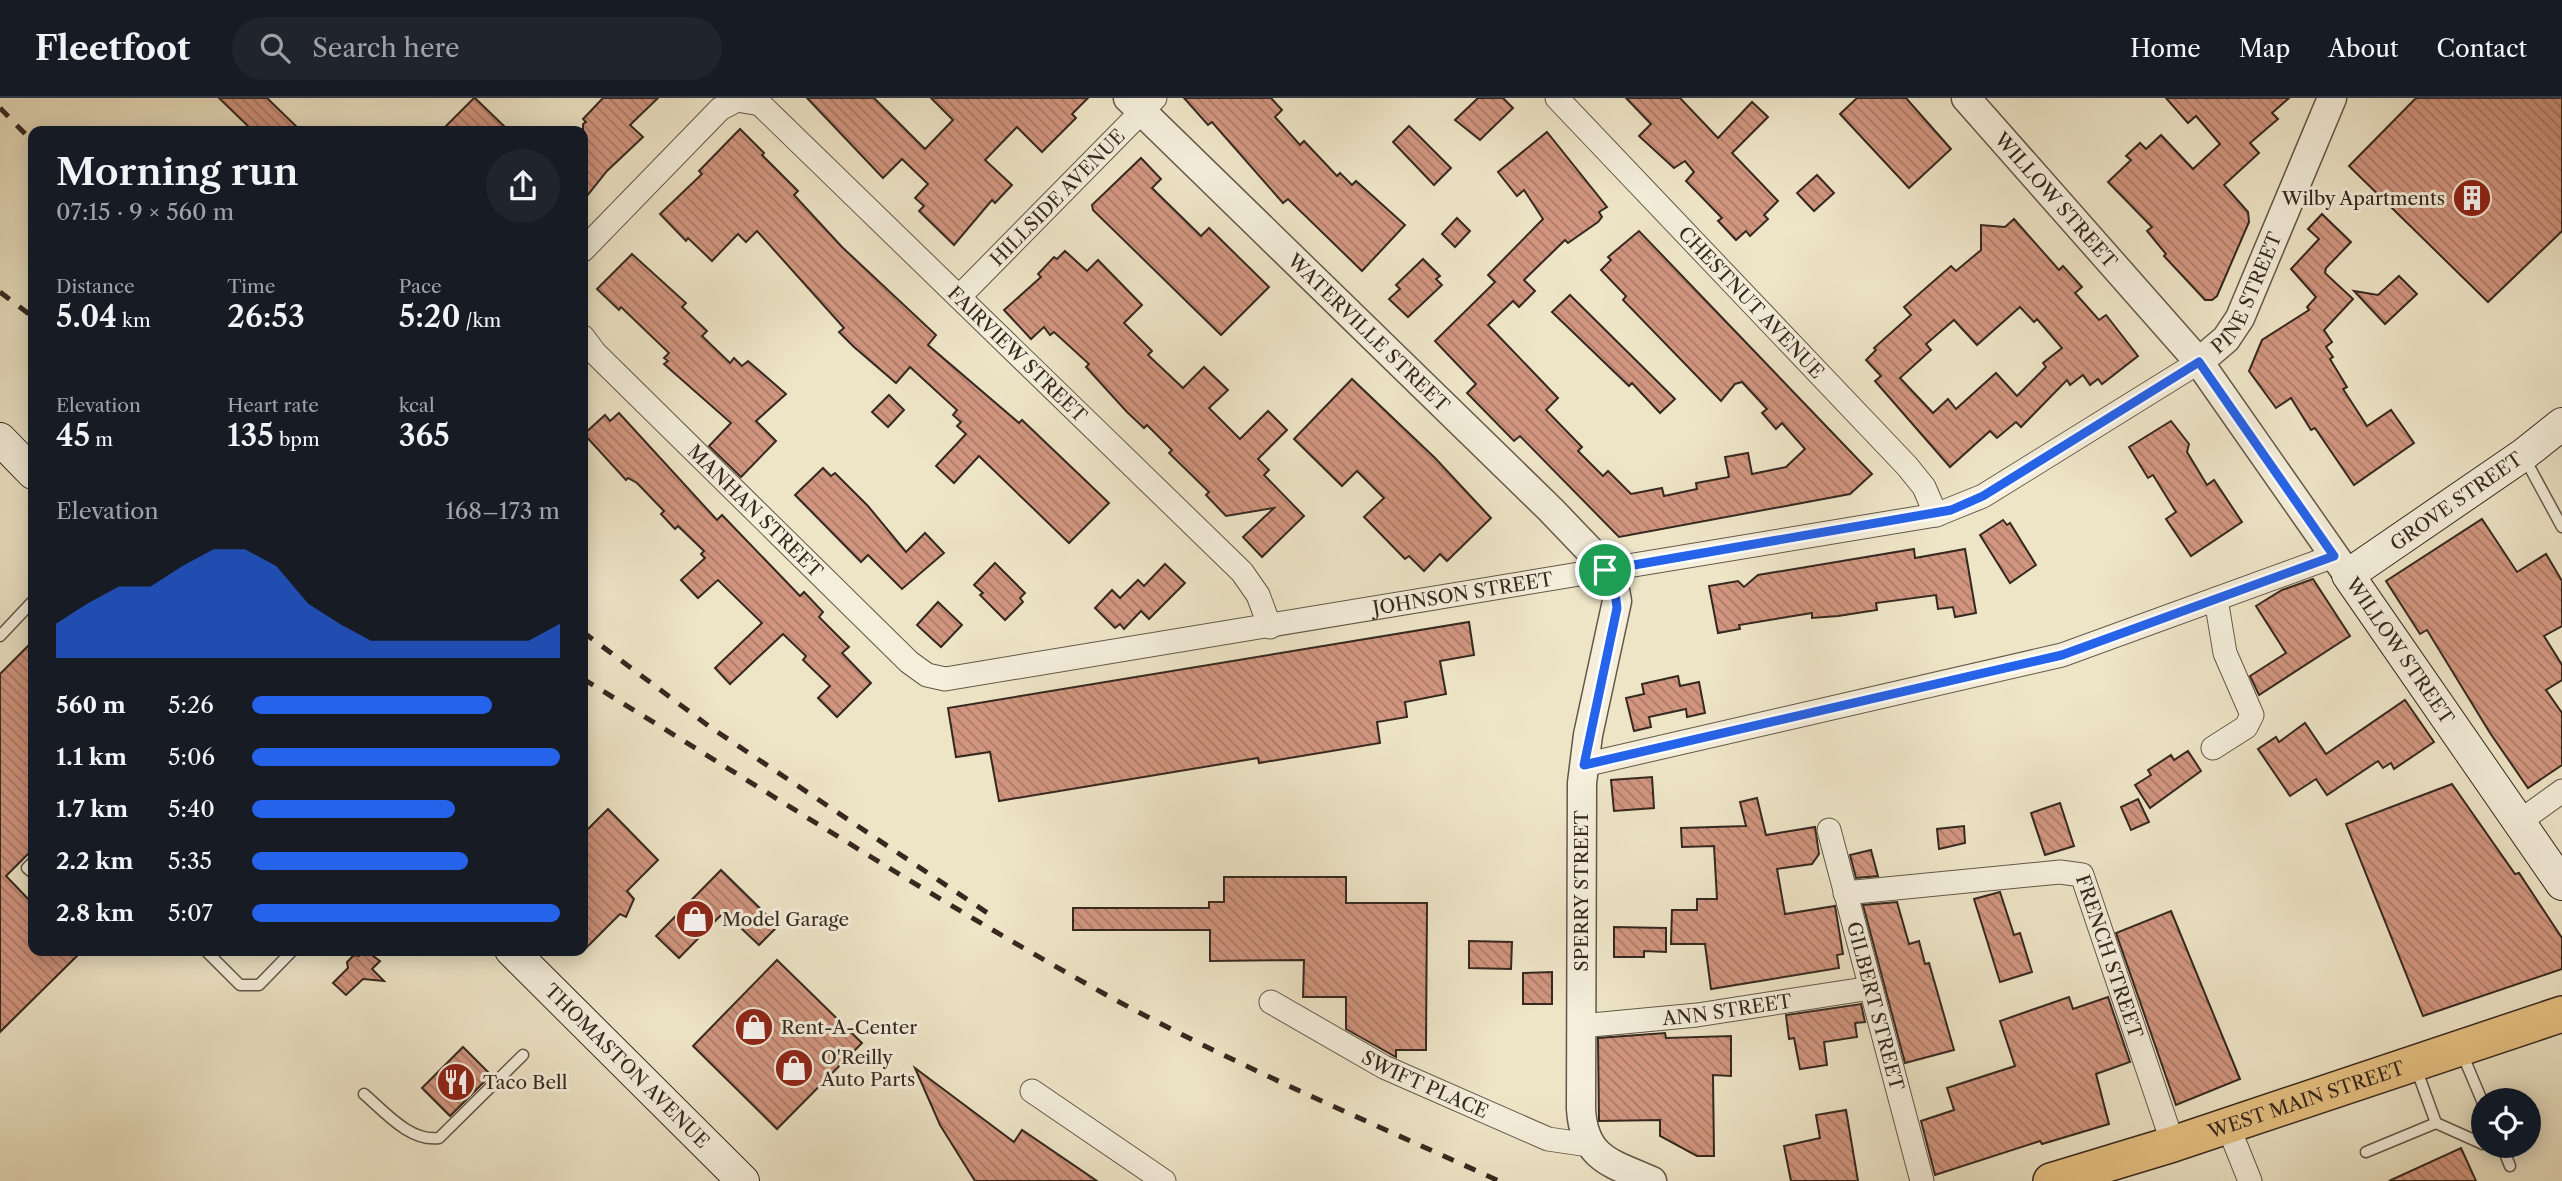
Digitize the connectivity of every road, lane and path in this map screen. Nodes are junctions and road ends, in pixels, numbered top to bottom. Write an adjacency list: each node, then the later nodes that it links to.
1 (1557, 98): 14 (street, CHESTNUT AVENUE)
2 (1966, 98): 9 (street, WILLOW STREET)
3 (2332, 98): 9 (street, PINE STREET)
4 (746, 99): 6 (street, FAIRVIEW STREET); 7 (street, FAIRVIEW STREET)
5 (1142, 102): 7 (street, HILLSIDE AVENUE); 17 (street, WATERVILLE STREET)
6 (588, 245)
7 (959, 298): 20 (street, FAIRVIEW STREET)
8 (588, 344): 22 (street, MANHAN STREET)
9 (2199, 362): 14 (street, JOHNSON STREET); 16 (street, WILLOW STREET)
10 (2562, 424): 12 (main road, GROVE STREET)
11 (0, 439): 13 (main road)
12 (2523, 455): 15 (lane); 16 (main road, GROVE STREET)
13 (28, 467)
14 (1936, 514): 17 (street, JOHNSON STREET)
15 (2562, 527)
16 (2341, 566): 18 (street); 26 (main road, WILLOW STREET)
17 (1605, 570): 20 (street, JOHNSON STREET); 24 (street, SPERRY STREET)
18 (2216, 599): 23 (street); 24 (street)
19 (28, 606): 21 (lane)
20 (1270, 627): 22 (street, JOHNSON STREET)
21 (0, 636)
22 (935, 678)
23 (2213, 748)
24 (1584, 765): 36 (street, SPERRY STREET)
25 (2562, 791): 26 (street)
26 (2519, 822): 28 (main road, WILLOW STREET)
27 (1829, 830): 29 (street, GILBERT STREET)
28 (2562, 884)
29 (1845, 893): 33 (street, GILBERT STREET); 46 (street, FRENCH STREET)
30 (211, 956): 31 (lane)
31 (287, 956)
32 (517, 956): 51 (main road, THOMASTON AVENUE)
33 (1871, 988): 36 (street, ANN STREET); 54 (street, GILBERT STREET)
34 (1271, 1002): 47 (street, SWIFT PLACE)
35 (2562, 1014): 37 (main road, WEST MAIN STREET)
36 (1581, 1026): 47 (street, SPERRY STREET)
37 (2460, 1047): 39 (main road, WEST MAIN STREET); 40 (lane)
38 (523, 1055): 42 (lane)
39 (2414, 1062): 43 (lane); 44 (main road, WEST MAIN STREET)
40 (2477, 1088)
41 (1032, 1091): 52 (street)
42 (364, 1094)
43 (2435, 1122): 45 (lane); 48 (lane)
44 (2228, 1126): 46 (main road, WEST MAIN STREET); 56 (street)
45 (2471, 1138)
46 (2173, 1144): 55 (main road, WEST MAIN STREET)
47 (1589, 1145): 53 (street)
48 (2366, 1152)
49 (2506, 1158): 50 (lane)
50 (2510, 1166)
51 (743, 1181)
52 (1164, 1181)
53 (1652, 1181)
54 (1922, 1181)
55 (2051, 1181)
56 (2250, 1181)

